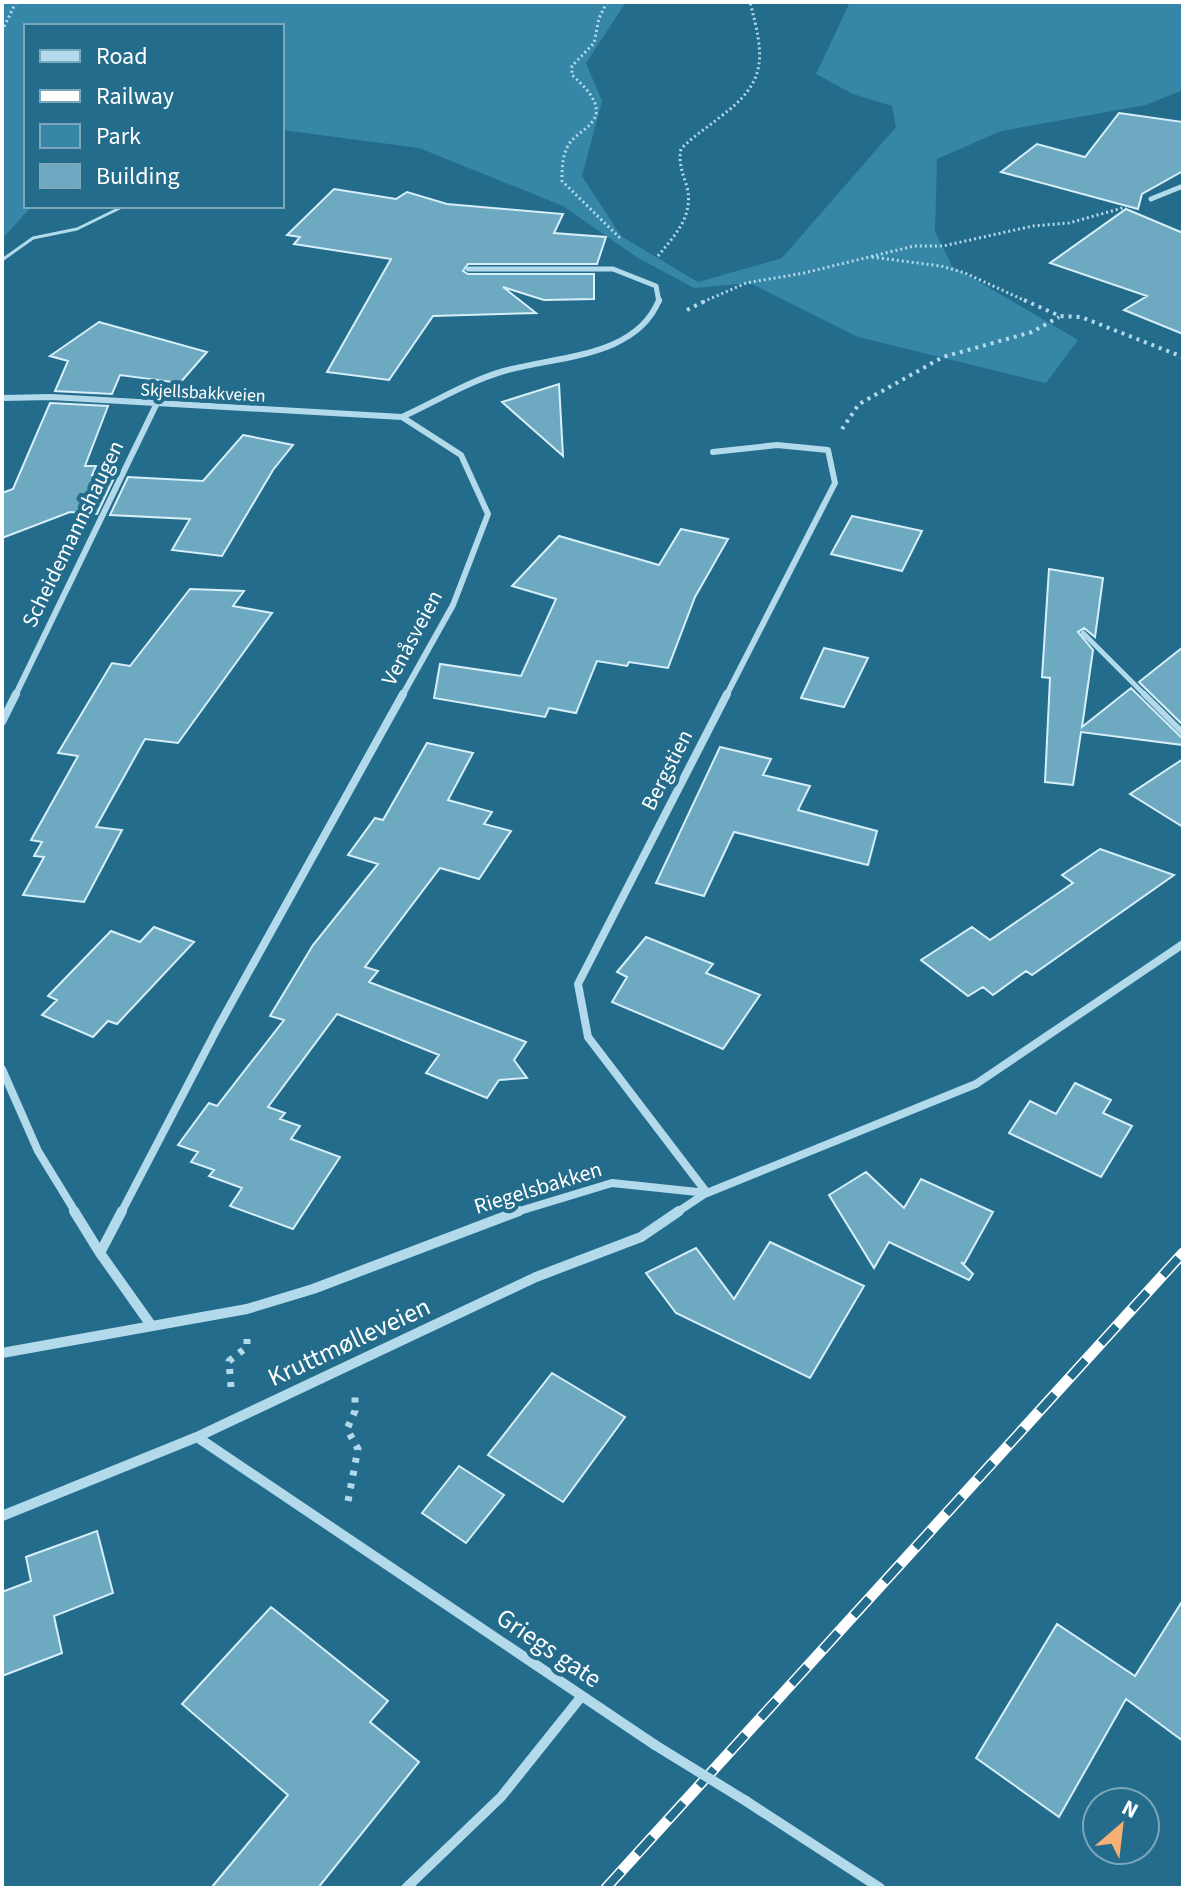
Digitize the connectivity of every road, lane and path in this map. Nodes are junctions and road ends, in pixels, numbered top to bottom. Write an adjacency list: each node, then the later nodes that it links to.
1 (16, 2): 4 (path)
2 (607, 2): 8 (path)
3 (750, 2): 12 (path)
4 (2, 31)
5 (1183, 186): 6 (street)
6 (1151, 199): 9 (path)
7 (120, 208): 10 (lane)
8 (627, 244)
9 (867, 256): 13 (path); 14 (path)
10 (2, 260)
11 (468, 269): 12 (street)
12 (656, 286): 14 (street)
13 (1060, 316): 15 (path); 19 (path)
14 (652, 318): 18 (street)
15 (1183, 357)
16 (2, 398): 17 (street, Skjellsbakkveien)
17 (156, 405): 18 (street, Skjellsbakkveien); 22 (street, Scheidemannshaugen)
18 (402, 417): 27 (street, Venåsveien)
19 (828, 450): 20 (street); 26 (street, Bergstien)
20 (713, 452)
21 (1083, 633): 23 (lane)
22 (2, 722)
23 (1183, 733)
24 (1183, 944): 26 (street, Riegelsbakken)
25 (2, 1069): 27 (street)
26 (707, 1193): 28 (street, Riegelsbakken); 31 (street, Kruttmølleveien)
27 (100, 1253): 29 (street)
28 (247, 1309): 29 (street, Riegelsbakken); 32 (path)
29 (151, 1325): 30 (street, Riegelsbakken)
30 (2, 1353)
31 (356, 1364): 32 (street, Kruttmølleveien); 35 (path)
32 (233, 1420): 33 (street, Kruttmølleveien)
33 (197, 1437): 34 (street, Kruttmølleveien); 35 (street, Griegs gate)
34 (2, 1516)
35 (342, 1534): 36 (street, Griegs gate)
36 (581, 1697): 37 (street); 38 (street, Griegs gate, bridge)
37 (406, 1888)
38 (880, 1888)

